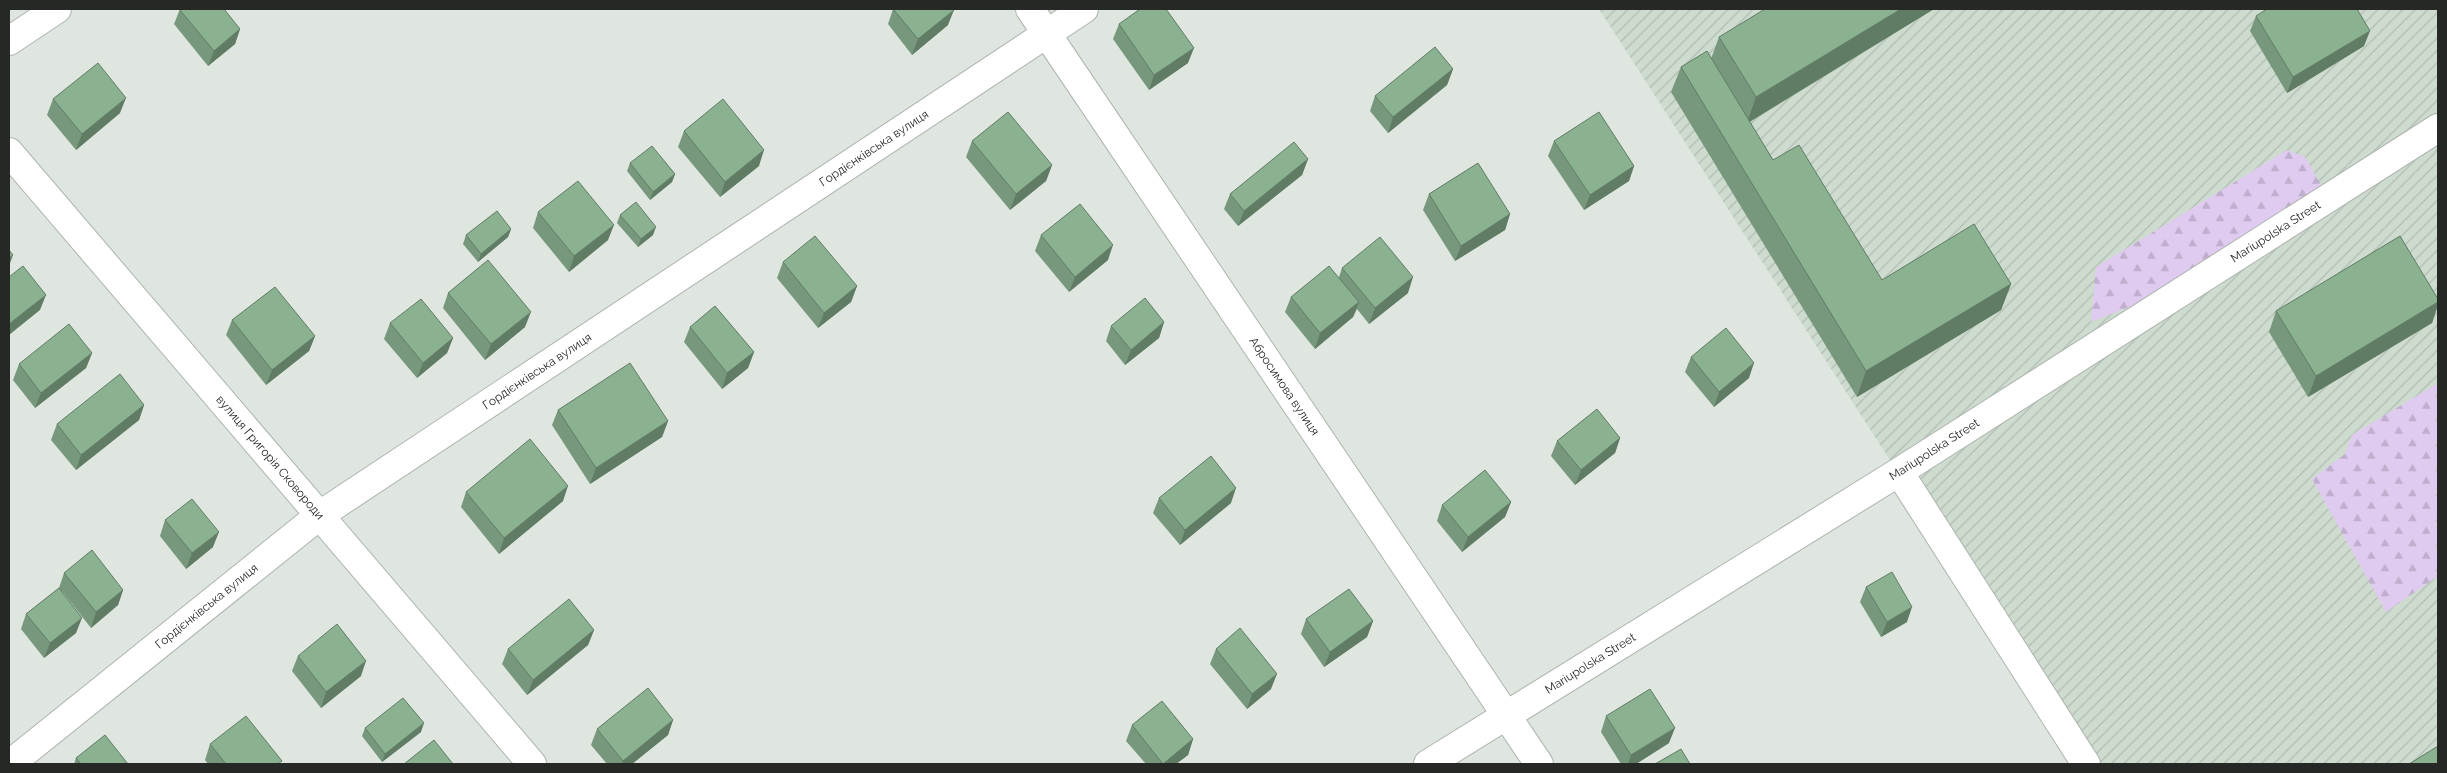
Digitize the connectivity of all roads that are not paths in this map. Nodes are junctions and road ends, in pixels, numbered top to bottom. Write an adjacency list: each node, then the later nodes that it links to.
1 (57, 9): 5 (street)
2 (1030, 9): 4 (street, Абросимова вулиця)
3 (1084, 9): 4 (street, Гордієнківська вулиця)
4 (1048, 35): 9 (street, Гордієнківська вулиця); 10 (street, Абросимова вулиця)
5 (9, 41)
6 (2438, 128): 8 (street, Mariupolska Street)
7 (9, 152): 9 (street, вулиця Григорія Сковороди)
8 (1899, 472): 10 (street, Mariupolska Street); 15 (street)
9 (320, 515): 11 (street, Гордієнківська вулиця); 12 (street, вулиця Григорія Сковороди)
10 (1505, 716): 13 (street, Mariupolska Street); 14 (street, Абросимова вулиця)
11 (10, 764)
12 (532, 764)
13 (1428, 764)
14 (1538, 764)
15 (2086, 764)

